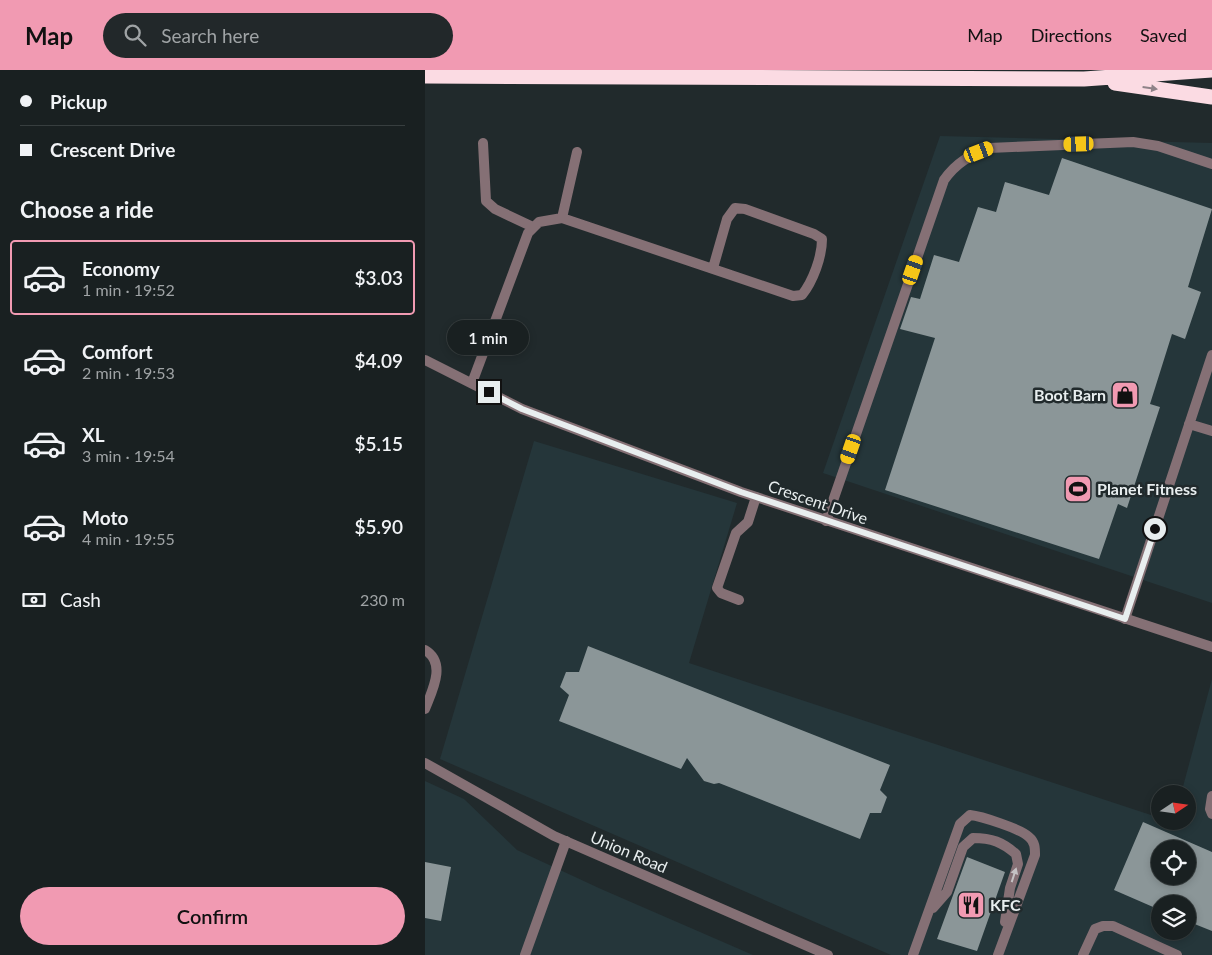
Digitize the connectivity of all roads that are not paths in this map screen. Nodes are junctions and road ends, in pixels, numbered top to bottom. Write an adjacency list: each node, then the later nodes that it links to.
1 (1212, 70): 3 (highway)
2 (425, 76): 3 (highway)
3 (1084, 79): 4 (highway, one-way to 4)
4 (1212, 97)
5 (483, 143): 9 (street)
6 (577, 152): 8 (street)
7 (1212, 164): 17 (street)
8 (562, 218): 9 (street); 10 (street)
9 (533, 228): 13 (street)
10 (713, 268): 10 (street)
11 (1212, 355): 14 (street)
12 (425, 360): 13 (street, Crescent Drive)
13 (471, 383): 16 (street, Crescent Drive)
14 (1189, 424): 15 (street); 19 (street)
15 (1212, 432)
16 (756, 497): 17 (street, Crescent Drive); 18 (street)
17 (826, 521): 19 (street, Crescent Drive)
18 (739, 600)
19 (1125, 619): 20 (street, Crescent Drive)
20 (1212, 647)
21 (425, 650): 22 (street)
22 (425, 709)
23 (425, 763): 26 (street, Union Road)
24 (1212, 796): 25 (street)
25 (1212, 814)
26 (565, 841): 29 (street); 30 (street, Union Road)
27 (927, 914): 28 (street, one-way to 27); 28 (street); 31 (street)
28 (1003, 940): 32 (street)
29 (525, 955)
30 (828, 955)
31 (913, 955)
32 (997, 955)
33 (1083, 955): 34 (street)
34 (1177, 955)

